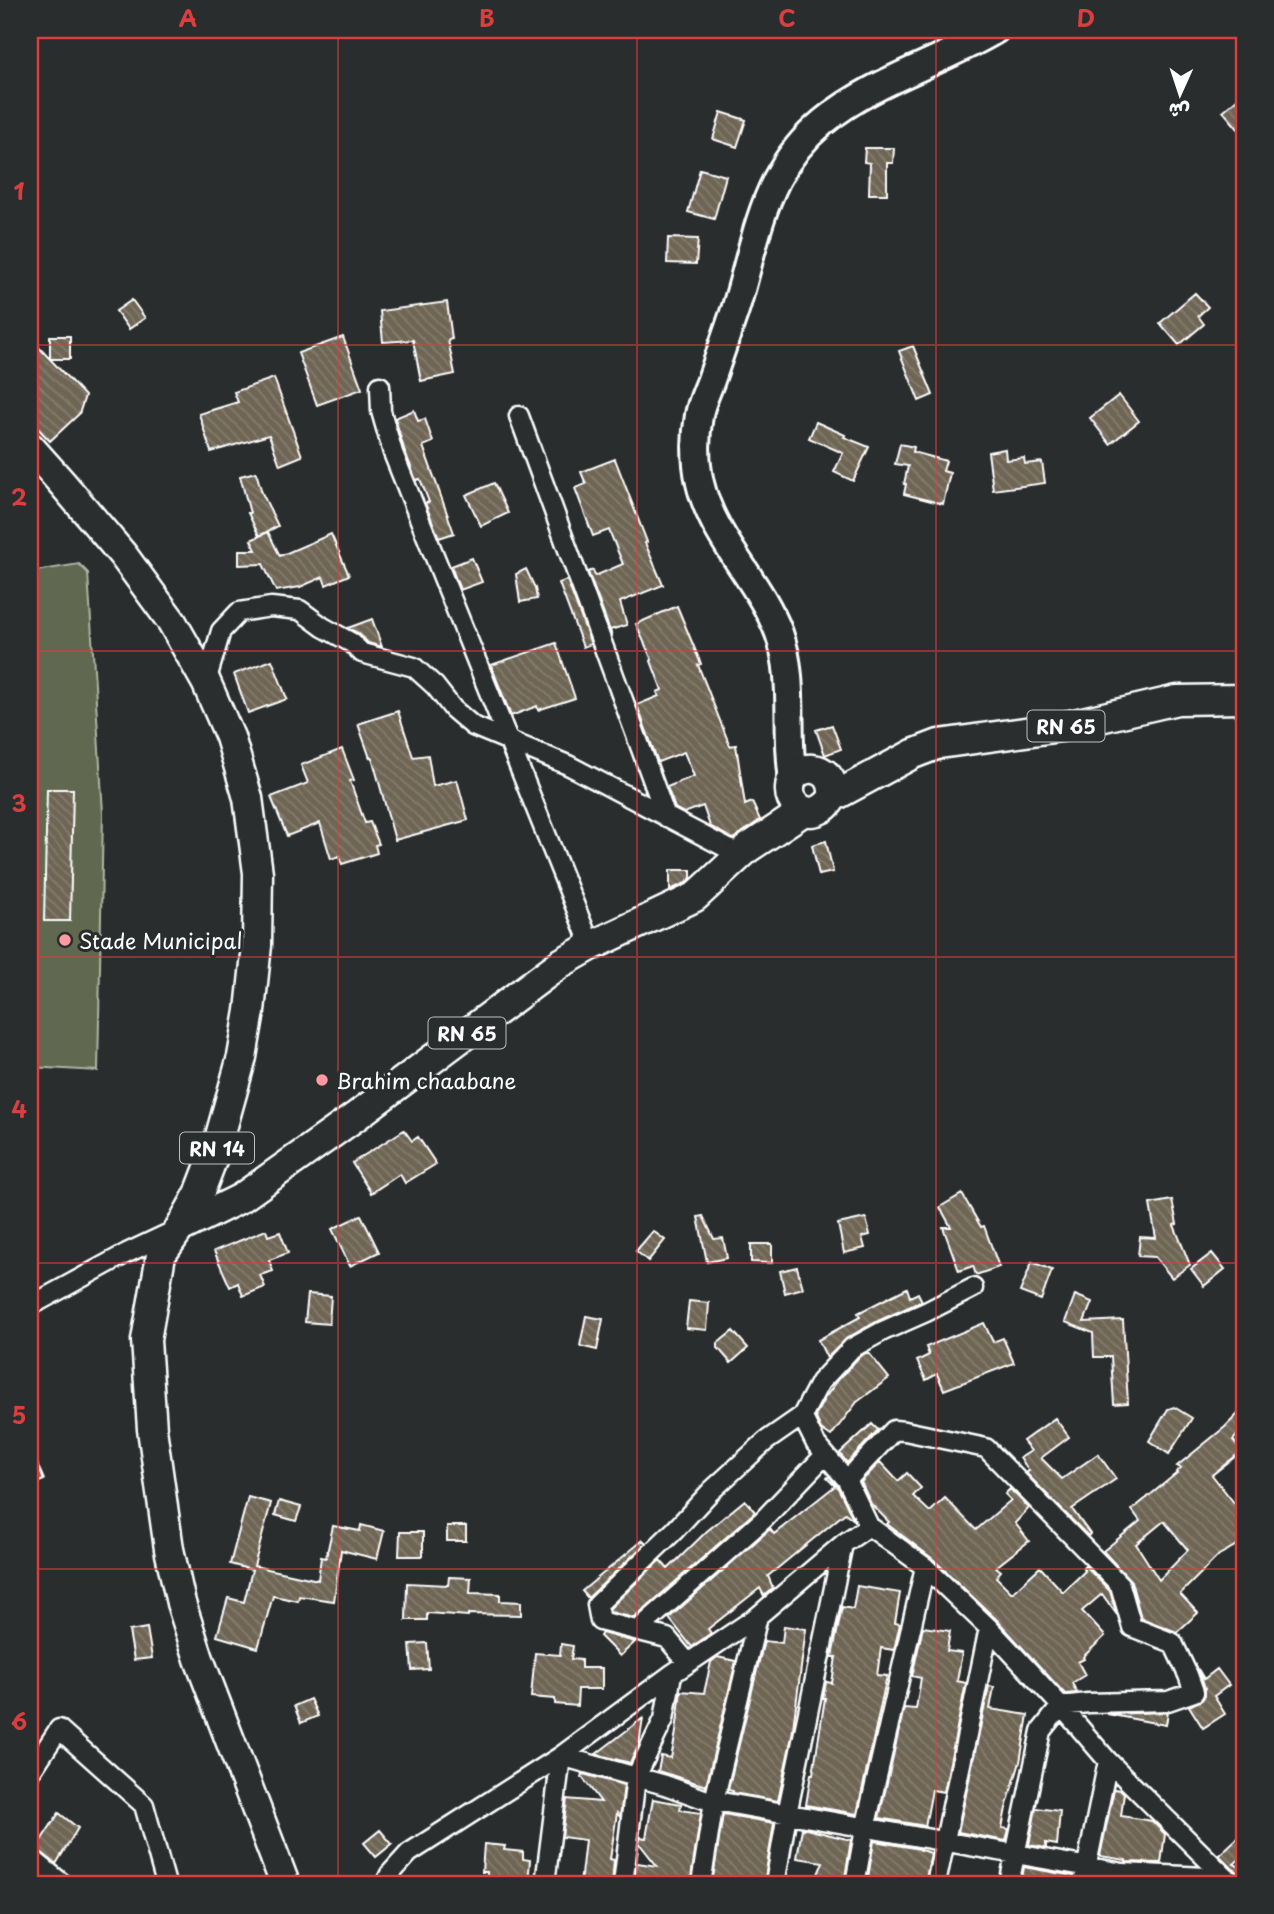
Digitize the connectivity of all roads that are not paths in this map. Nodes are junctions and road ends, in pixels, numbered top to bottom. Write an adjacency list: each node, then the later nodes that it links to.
1 (995, 30): 9 (street)
2 (380, 386): 7 (street)
3 (519, 416): 12 (street)
4 (30, 447): 5 (main road, RN 14)
5 (205, 682): 7 (street); 15 (main road, RN 14)
6 (1244, 699): 8 (main road, RN 65)
7 (508, 739): 12 (street); 14 (street)
8 (892, 766): 9 (main road, RN 65); 10 (main road, RN 65)
9 (804, 776): 10 (main road); 11 (main road); 13 (main road, RN 65)
10 (833, 797): 11 (main road, RN 65)
11 (804, 811): 13 (main road, RN 65)
12 (666, 817): 13 (street)
13 (748, 848): 14 (main road, RN 65)
14 (591, 946): 15 (main road, RN 65)
15 (180, 1228): 17 (street); 45 (main road, RN 14)
16 (973, 1288): 18 (street)
17 (30, 1306)
18 (802, 1416): 19 (street); 26 (street)
19 (825, 1455): 20 (street); 26 (street)
20 (847, 1480): 21 (street); 29 (street)
21 (869, 1526): 22 (street); 23 (street)
22 (842, 1544): 24 (street); 35 (street)
23 (925, 1567): 25 (street); 36 (street)
24 (758, 1616): 27 (street); 34 (street)
25 (989, 1628): 29 (street); 37 (street)
26 (638, 1630): 27 (street)
27 (688, 1663): 28 (street)
28 (672, 1674): 30 (street); 33 (street)
29 (1061, 1706): 31 (street); 38 (street)
30 (562, 1756): 33 (street); 46 (street); 47 (street)
31 (1108, 1761): 40 (street); 42 (street)
32 (30, 1773): 44 (street)
33 (636, 1777): 34 (street); 48 (street)
34 (714, 1801): 35 (street); 49 (street)
35 (787, 1814): 36 (street); 50 (street)
36 (865, 1829): 37 (street); 51 (street)
37 (946, 1841): 38 (street); 52 (street)
38 (1015, 1854): 40 (street); 53 (street)
39 (30, 1857): 43 (street)
40 (1084, 1875): 41 (street)
41 (1163, 1880): 42 (street)
42 (1232, 1881)
43 (63, 1884)
44 (166, 1884)
45 (285, 1884)
46 (385, 1884)
47 (545, 1884)
48 (623, 1884)
49 (701, 1884)
50 (775, 1884)
51 (855, 1884)
52 (936, 1884)
53 (1009, 1884)

